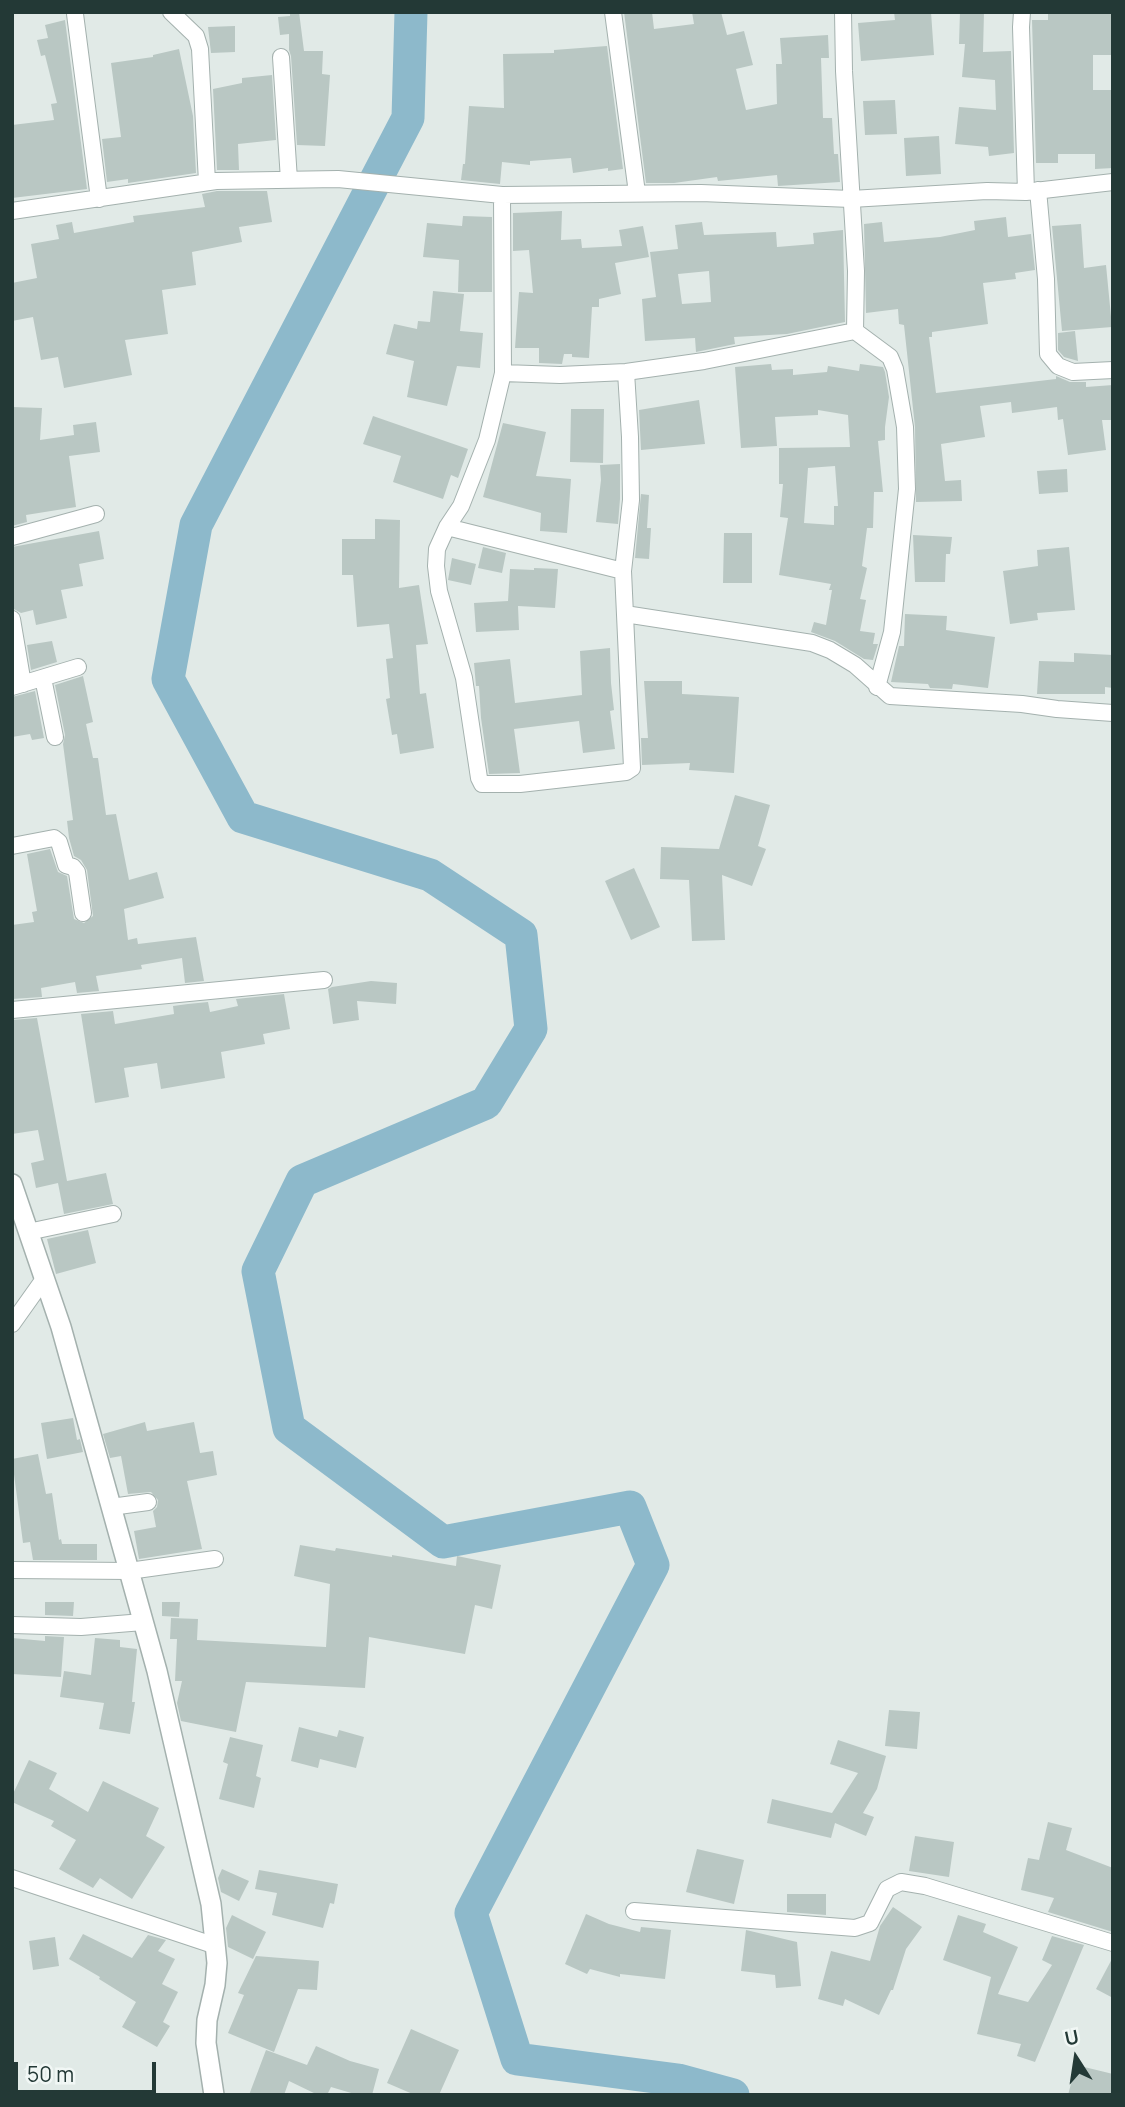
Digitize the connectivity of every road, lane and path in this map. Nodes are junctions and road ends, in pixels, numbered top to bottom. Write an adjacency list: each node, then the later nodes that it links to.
1 (171, 12): 8 (street)
2 (613, 12): 11 (street)
3 (843, 12): 14 (street)
4 (1023, 12): 10 (street)
5 (75, 13): 13 (street)
6 (281, 57): 7 (street)
7 (289, 180): 8 (street); 12 (street)
8 (207, 182): 13 (street)
9 (1113, 182): 10 (street)
10 (1032, 191): 14 (street); 17 (street)
11 (637, 193): 12 (street); 14 (street)
12 (502, 194): 19 (street)
13 (99, 199): 15 (street)
14 (851, 199): 16 (street)
15 (12, 211)
16 (856, 331): 18 (street); 29 (street)
17 (1113, 370)
18 (626, 372): 19 (street); 23 (street)
19 (503, 373): 21 (street)
20 (96, 514): 22 (street)
21 (447, 527): 23 (street); 24 (street)
22 (12, 537)
23 (623, 571): 24 (street)
24 (625, 614): 29 (street)
25 (12, 619): 28 (street)
26 (78, 667): 27 (street)
27 (43, 678): 28 (street); 31 (street)
28 (18, 686)
29 (877, 687): 30 (street)
30 (1113, 713)
31 (55, 737)
32 (12, 846): 33 (street)
33 (83, 913)
34 (324, 980): 35 (street)
35 (12, 1010)
36 (12, 1184): 38 (street)
37 (113, 1214): 38 (street)
38 (28, 1232): 39 (street)
39 (44, 1279): 40 (street); 42 (street)
40 (12, 1324)
41 (148, 1502): 42 (street)
42 (111, 1507): 45 (street)
43 (215, 1559): 45 (street)
44 (12, 1570): 45 (street)
45 (129, 1571): 46 (street)
46 (143, 1622): 47 (street); 51 (street)
47 (12, 1625)
48 (12, 1878): 51 (street)
49 (634, 1911): 50 (street)
50 (1113, 1943)
51 (216, 1946): 52 (street)
52 (214, 2095)

